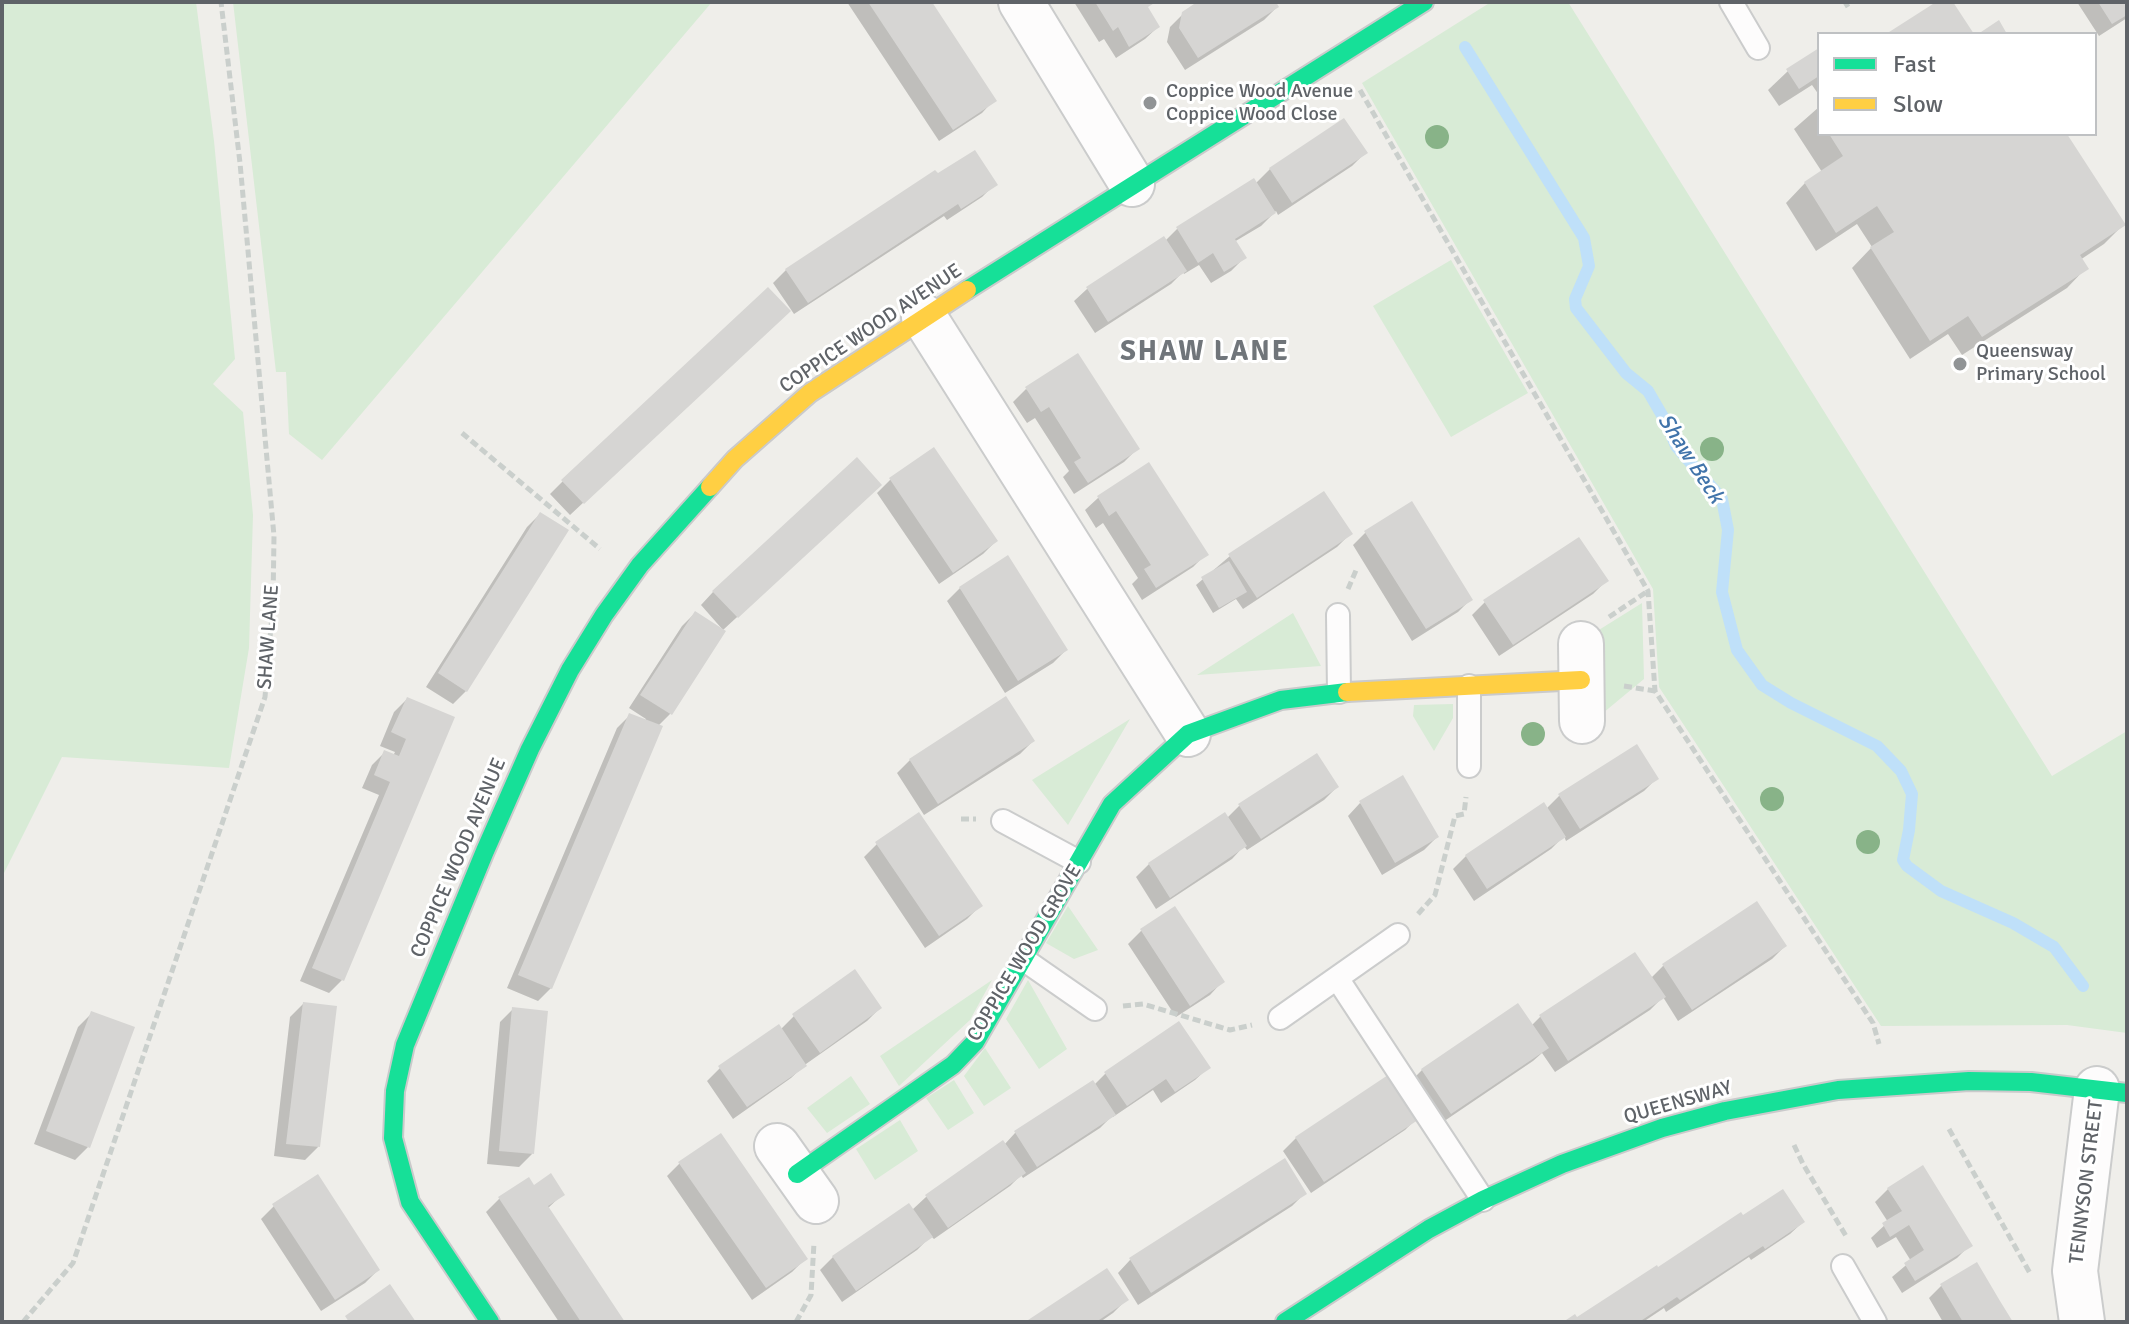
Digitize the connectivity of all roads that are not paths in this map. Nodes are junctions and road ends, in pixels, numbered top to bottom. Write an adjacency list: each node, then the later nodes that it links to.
1 (1021, 2): 5 (street)
2 (1424, 2): 5 (street, COPPICE WOOD AVENUE)
3 (1731, 2): 4 (lane)
4 (1758, 48)
5 (1132, 184): 6 (street, COPPICE WOOD AVENUE)
6 (924, 317): 11 (street); 24 (street, COPPICE WOOD AVENUE)
7 (1338, 615): 10 (lane)
8 (1581, 681): 9 (street, COPPICE WOOD GROVE)
9 (1469, 686): 10 (street, COPPICE WOOD GROVE); 12 (lane)
10 (1339, 692): 11 (street, COPPICE WOOD GROVE)
11 (1188, 734): 14 (street, COPPICE WOOD GROVE)
12 (1469, 766)
13 (1003, 821): 14 (lane)
14 (1079, 862): 16 (street, COPPICE WOOD GROVE)
15 (1398, 935): 17 (lane)
16 (1023, 959): 18 (lane); 21 (street, COPPICE WOOD GROVE)
17 (1337, 978): 19 (lane); 22 (lane)
18 (1095, 1009)
19 (1280, 1018)
20 (2112, 1091): 22 (street, QUEENSWAY); 27 (street, TENNYSON STREET)
21 (801, 1188)
22 (1483, 1200): 25 (street, QUEENSWAY)
23 (1843, 1266): 26 (lane)
24 (490, 1322)
25 (1285, 1322)
26 (1875, 1322)
27 (2082, 1322)

